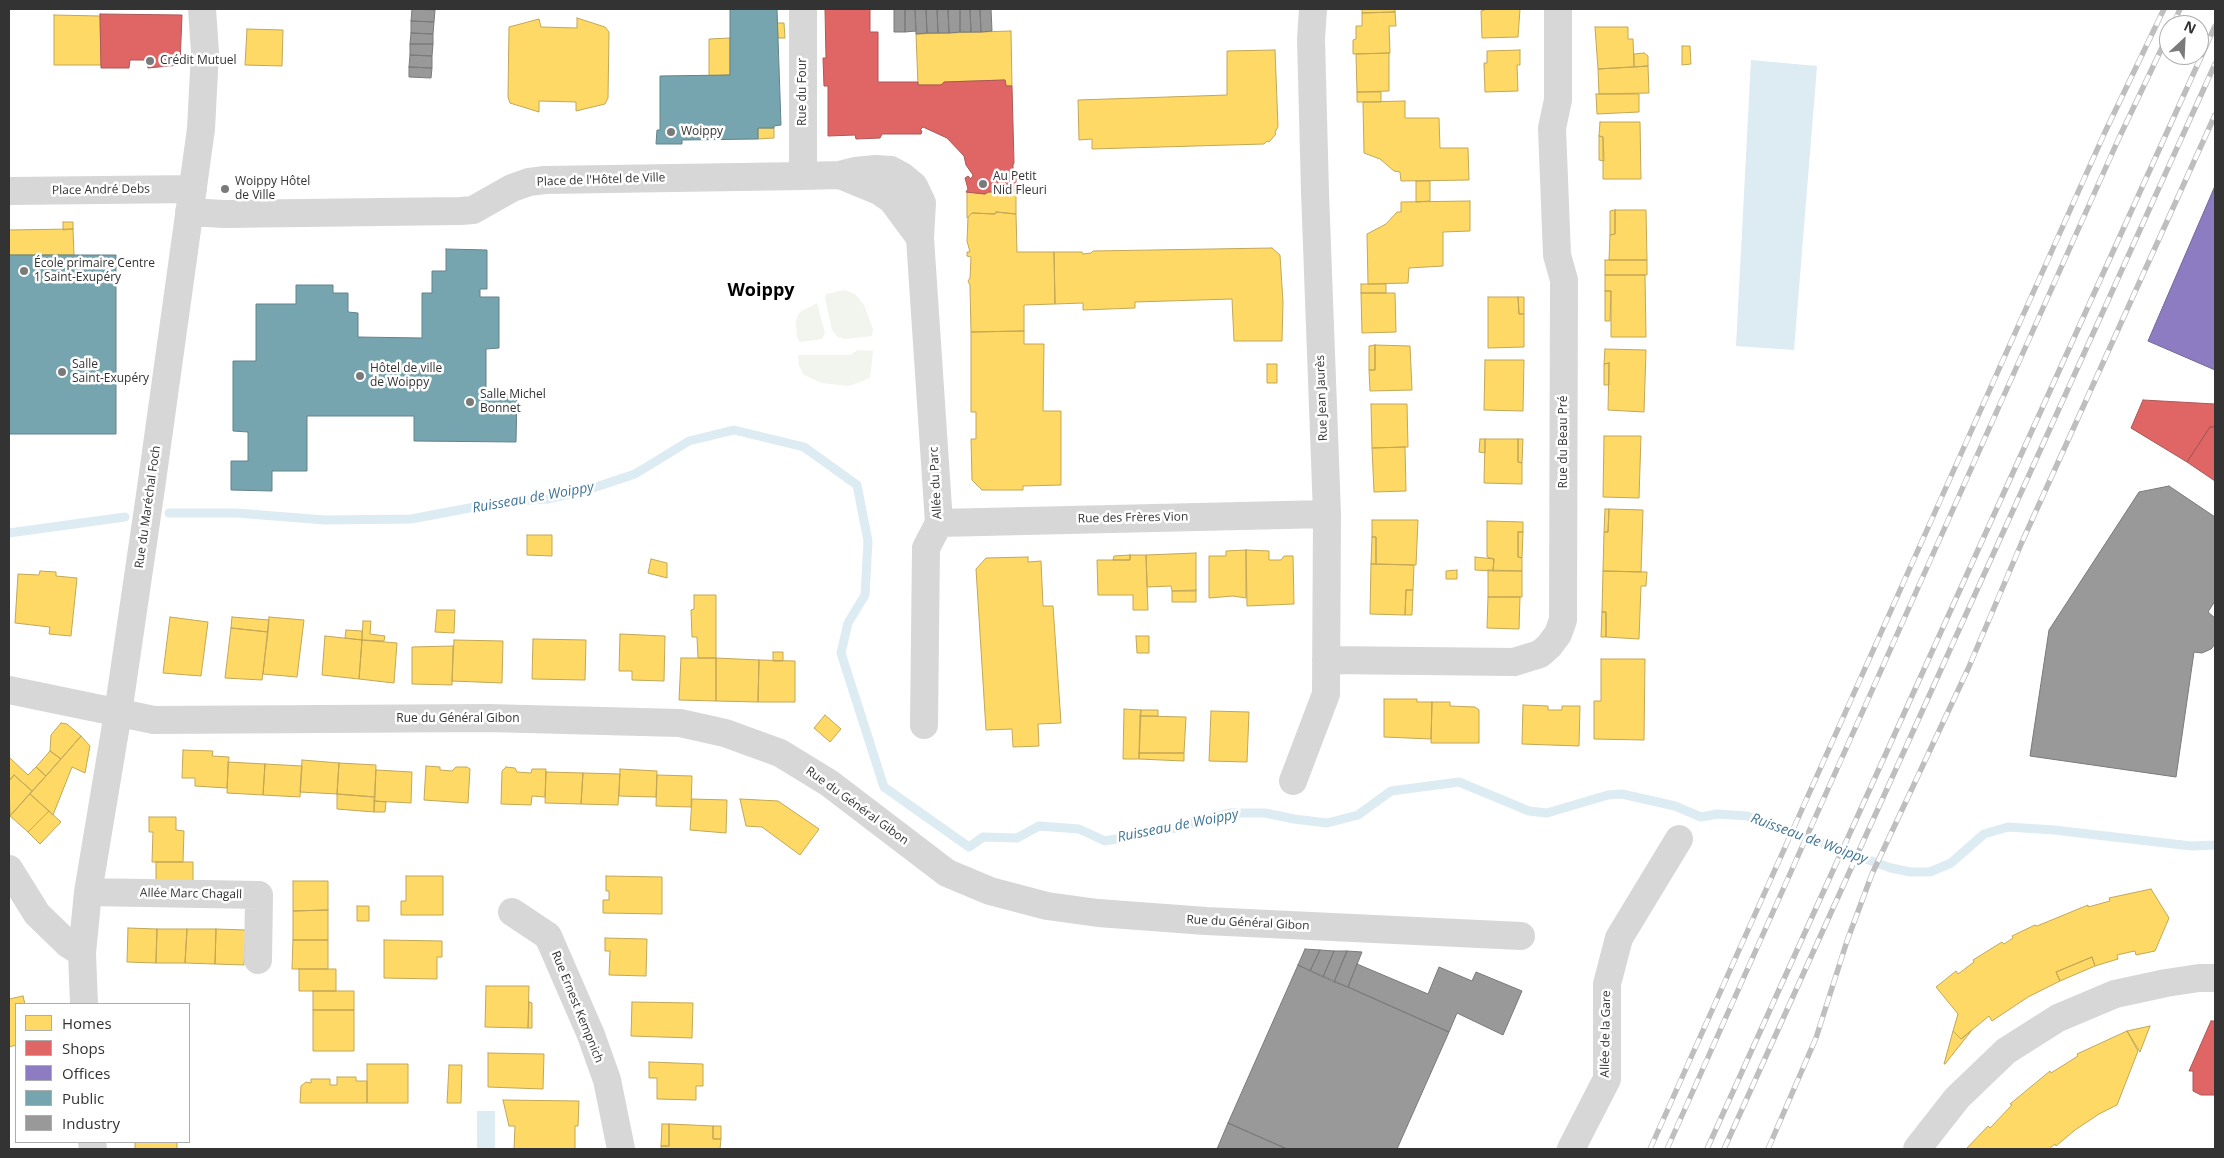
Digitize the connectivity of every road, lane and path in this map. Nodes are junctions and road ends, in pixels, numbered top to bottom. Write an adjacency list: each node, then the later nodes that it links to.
1 (202, 9): 7 (street, Rue du Maréchal Foch)
2 (803, 9): 5 (street, Rue du Four)
3 (1313, 9): 9 (street, Rue Jean Jaurès)
4 (1558, 9): 11 (street, Rue du Beau Pré)
5 (803, 176): 7 (street, Place de l'Hôtel de Ville); 8 (street, Place de l'Hôtel de Ville)
6 (9, 191): 7 (street, Place André Debs)
7 (191, 200): 13 (street, Rue du Maréchal Foch)
8 (911, 207): 10 (street, Allée du Parc)
9 (1327, 514): 10 (street, Rue des Frères Vion); 11 (street, Rue Jean Jaurès)
10 (939, 523): 14 (street, Allée du Parc)
11 (1326, 660): 15 (street, Rue Jean Jaurès)
12 (9, 690): 13 (street, Rue du Général Gibon)
13 (118, 713): 18 (street, Rue du Maréchal Foch); 20 (street, Rue du Général Gibon)
14 (924, 725)
15 (1293, 781)
16 (1679, 839): 26 (street, Allée de la Gare)
17 (9, 869): 21 (street)
18 (88, 892): 21 (street, Rue du Maréchal Foch); 22 (street, Allée Marc Chagall)
19 (512, 912): 25 (street, Rue Ernest Kempnich)
20 (1521, 936)
21 (82, 953): 24 (street, Rue du Maréchal Foch)
22 (258, 960)
23 (2215, 978): 27 (street)
24 (84, 1003)
25 (621, 1149)
26 (1571, 1149)
27 (1917, 1149)

